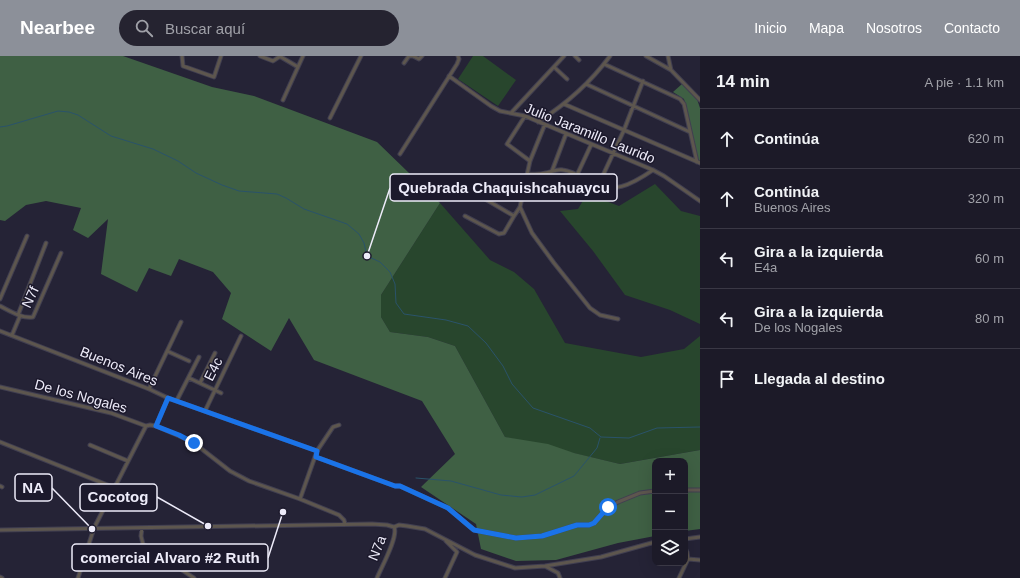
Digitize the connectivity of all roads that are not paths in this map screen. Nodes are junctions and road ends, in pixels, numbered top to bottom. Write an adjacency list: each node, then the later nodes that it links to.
1 (182, 56): 2 (street)
2 (221, 56)
3 (260, 56): 16 (street)
4 (303, 56): 16 (street)
5 (361, 56): 29 (street)
6 (422, 56): 14 (street)
7 (458, 56): 19 (street)
8 (564, 56): 17 (street)
9 (575, 56): 13 (street)
10 (610, 56): 15 (street)
11 (646, 56): 18 (street)
12 (668, 56): 18 (street)
13 (579, 60)
14 (404, 63)
15 (604, 64): 21 (street); 22 (street)
16 (298, 67): 23 (street)
17 (554, 67): 20 (street); 27 (street)
18 (671, 70): 24 (street)
19 (449, 76): 27 (street, Julio Jaramillo Laurido); 36 (street)
20 (567, 79)
21 (643, 81): 26 (street); 33 (street)
22 (586, 84): 25 (street); 26 (street)
23 (283, 100)
24 (700, 100)
25 (564, 104): 30 (street); 32 (street)
26 (634, 106): 32 (street); 33 (street)
27 (510, 114): 28 (street, Julio Jaramillo Laurido)
28 (525, 116): 30 (street, Julio Jaramillo Laurido); 38 (street)
29 (330, 118)
30 (538, 122): 31 (street, Julio Jaramillo Laurido)
31 (544, 124): 34 (street, Julio Jaramillo Laurido); 38 (street)
32 (624, 130): 37 (street); 39 (street)
33 (690, 132): 39 (street)
34 (566, 134): 35 (street, Julio Jaramillo Laurido); 41 (street)
35 (591, 145): 37 (street, Julio Jaramillo Laurido); 43 (street)
36 (400, 154)
37 (613, 154): 40 (street, Julio Jaramillo Laurido); 44 (street)
38 (530, 161): 42 (street)
39 (698, 163)
40 (653, 170): 44 (street); 46 (street, Julio Jaramillo Laurido)
41 (552, 171): 42 (street); 43 (street)
42 (527, 174): 47 (street)
43 (577, 175): 44 (street)
44 (598, 186)
45 (480, 196): 49 (street)
46 (700, 201)
47 (520, 207): 49 (street); 56 (street)
48 (465, 216): 49 (street)
49 (514, 216)
50 (27, 236): 53 (street)
51 (46, 243): 55 (street)
52 (61, 253): 55 (street, N7f)
53 (0, 299)
54 (0, 306): 55 (street, N7f)
55 (19, 315): 59 (street)
56 (618, 319)
57 (181, 322): 61 (street)
58 (0, 331): 59 (street, Buenos Aires)
59 (12, 335): 68 (street, Buenos Aires)
60 (241, 336): 69 (street, E4c)
61 (167, 351): 64 (street); 68 (street)
62 (215, 353): 66 (street)
63 (199, 357): 65 (street)
64 (189, 361)
65 (189, 378): 66 (street); 72 (street)
66 (200, 383): 69 (street)
67 (0, 387): 75 (street, De los Nogales)
68 (150, 389): 71 (street, Buenos Aires)
69 (215, 390): 70 (street); 73 (street, E4c)
70 (221, 393)
71 (168, 398): 72 (street, Buenos Aires); 76 (street)
72 (177, 400): 73 (street, Buenos Aires)
73 (205, 411): 79 (street, Buenos Aires)
74 (339, 425): 79 (street)
75 (146, 426): 76 (street, De los Nogales); 81 (street)
76 (156, 426): 86 (street, De los Nogales)
77 (0, 442): 82 (street)
78 (90, 445): 81 (street)
79 (317, 451): 80 (street)
80 (316, 457): 85 (street); 86 (street)
81 (128, 461): 82 (street)
82 (114, 488): 89 (street)
83 (688, 490): 84 (street)
84 (700, 490)
85 (652, 491)
86 (300, 500): 87 (street, De los Nogales)
87 (345, 524): 88 (street); 90 (street)
88 (394, 527): 93 (street); 102 (street, N7a)
89 (94, 528): 90 (street); 91 (street); 100 (street)
90 (142, 528): 101 (street)
91 (0, 530)
92 (700, 537): 94 (street)
93 (444, 539): 98 (street); 103 (street)
94 (688, 539)
95 (652, 543): 98 (street)
96 (688, 559): 97 (street)
97 (700, 560)
98 (545, 566): 104 (street)
99 (685, 566): 105 (street)
100 (78, 578)
101 (194, 578)
102 (377, 578)
103 (445, 578)
104 (560, 578)
105 (679, 578)

